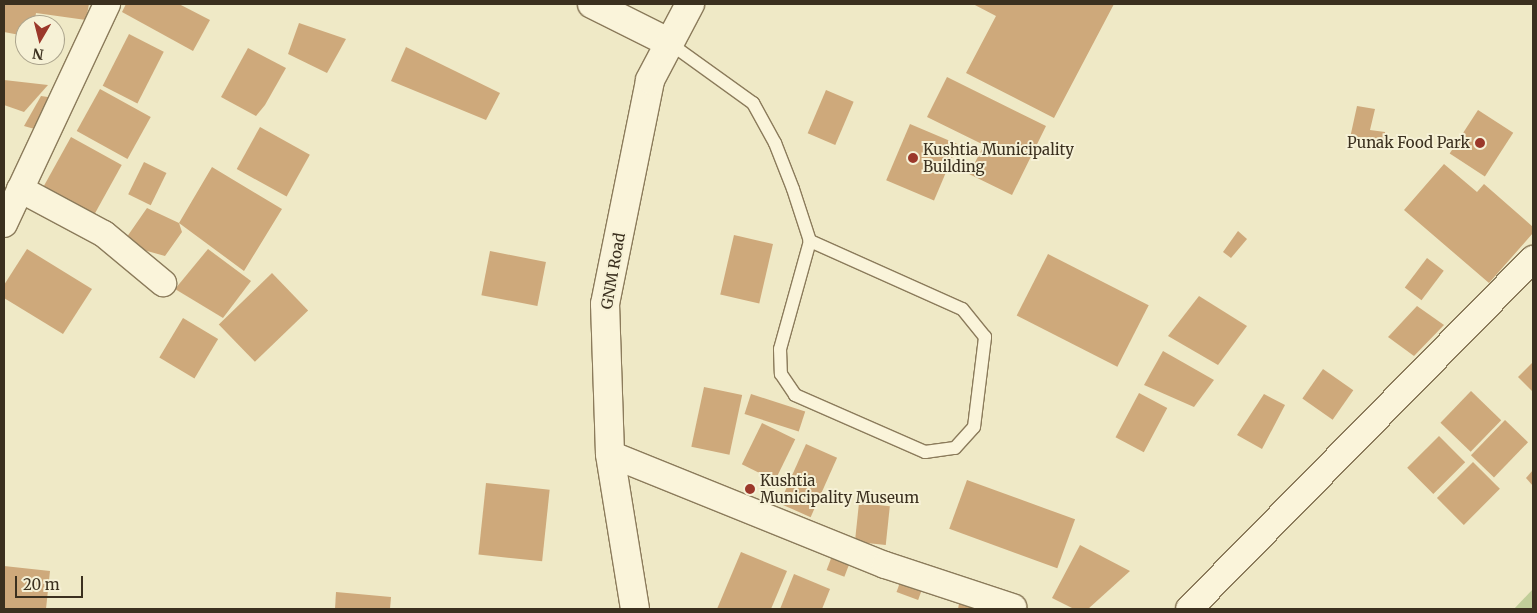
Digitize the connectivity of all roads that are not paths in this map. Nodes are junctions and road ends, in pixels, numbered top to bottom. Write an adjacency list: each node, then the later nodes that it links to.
1 (107, 4): 5 (street)
2 (592, 4): 4 (street)
3 (690, 4): 4 (street, GNM Road)
4 (668, 42): 7 (lane); 10 (street, GNM Road)
5 (20, 189): 6 (street); 9 (street)
6 (4, 224)
7 (810, 241): 7 (lane)
8 (1533, 259): 13 (street)
9 (163, 283)
10 (610, 454): 11 (street); 12 (street, GNM Road)
11 (1013, 607)
12 (635, 609)
13 (1188, 609)

